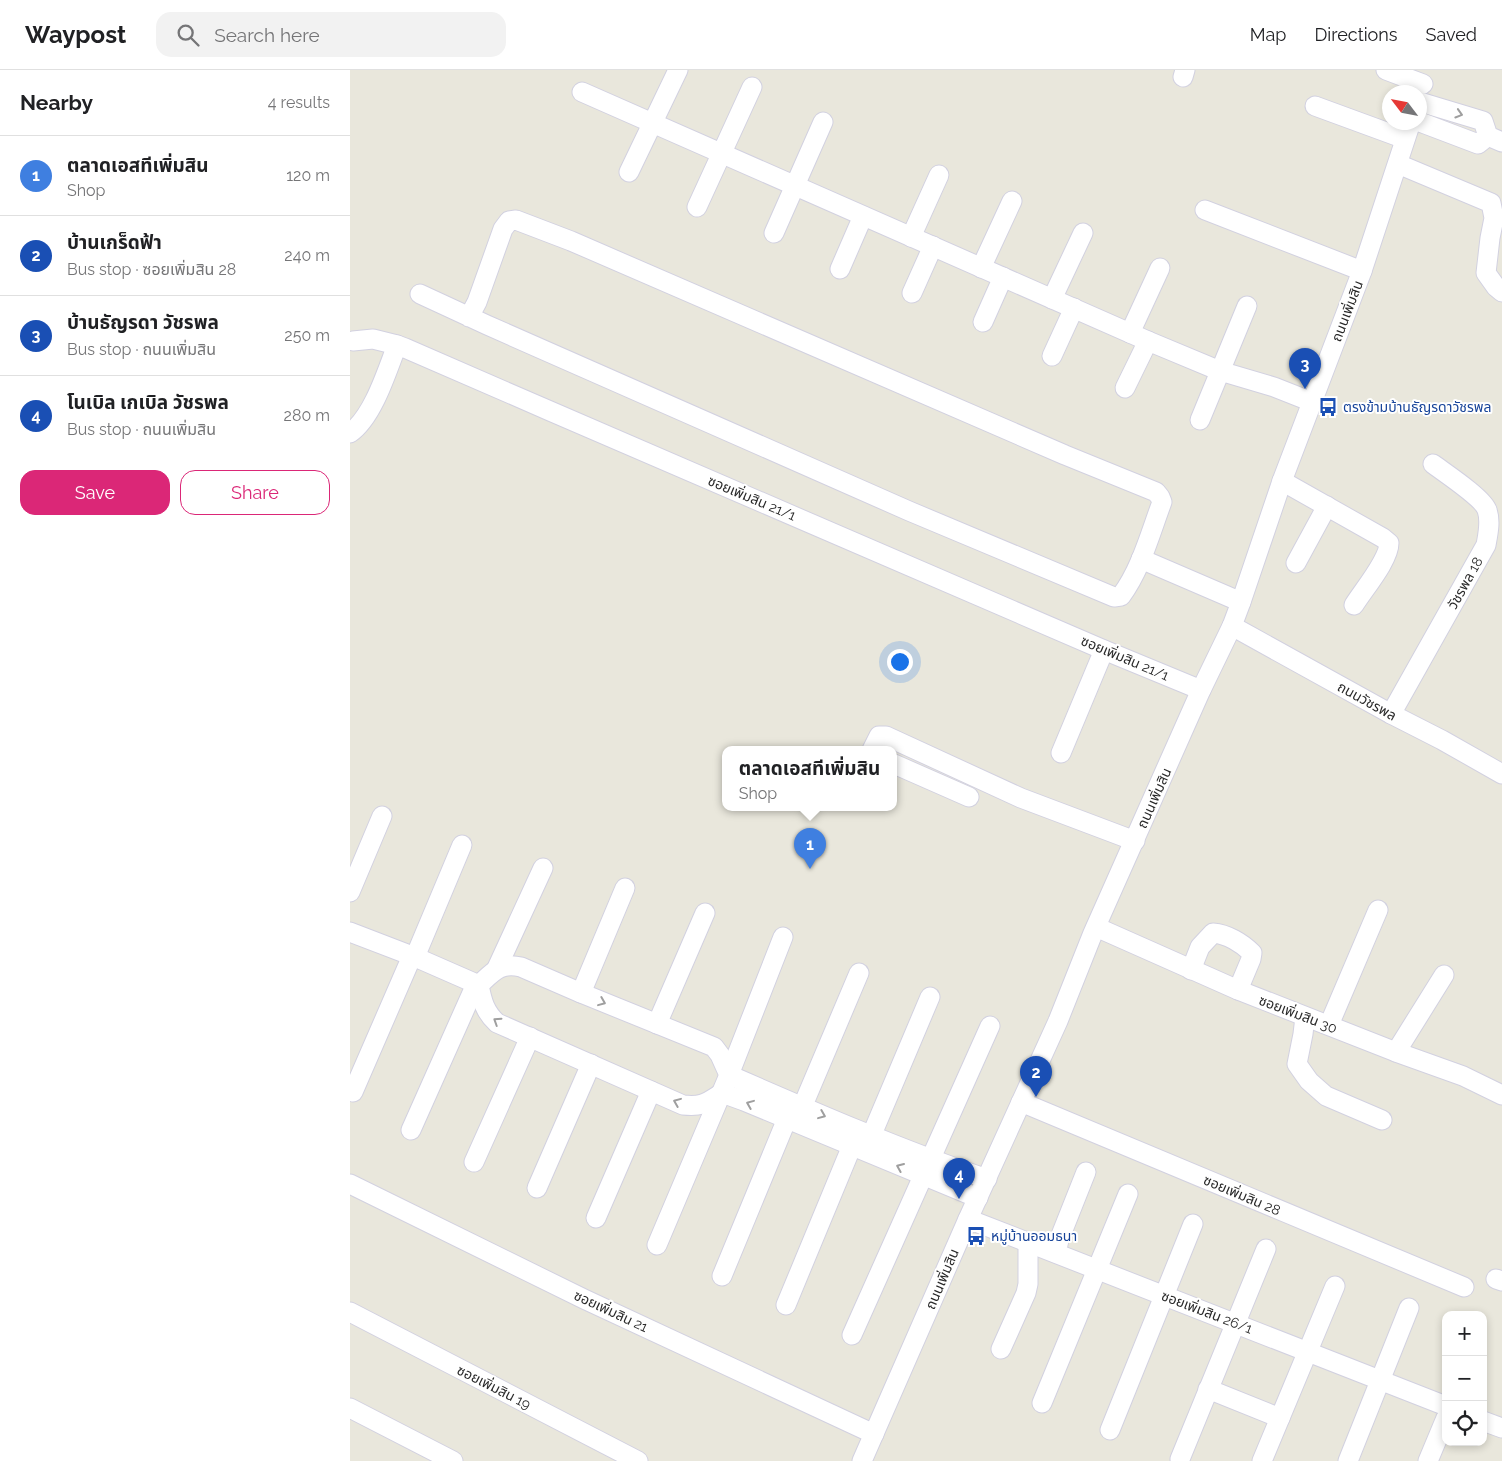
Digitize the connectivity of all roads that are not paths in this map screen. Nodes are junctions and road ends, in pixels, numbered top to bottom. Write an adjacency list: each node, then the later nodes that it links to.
1 (678, 70): 9 (street)
2 (1386, 70): 3 (street)
3 (1416, 85)
4 (752, 87): 13 (street)
5 (1427, 91): 12 (street, one-way to 12)
6 (582, 92): 9 (street)
7 (1315, 106): 11 (street)
8 (823, 122): 17 (street)
9 (652, 124): 13 (street); 15 (street)
10 (1427, 125): 12 (street)
11 (1408, 131): 14 (street, ถนนเพิ่มสิน)
12 (1495, 139)
13 (722, 154): 17 (street); 19 (street)
14 (1398, 164): 29 (street, ถนนเพิ่มสิน); 31 (street)
15 (629, 172)
16 (938, 175): 24 (street)
17 (795, 185): 21 (street); 22 (street)
18 (1012, 201): 26 (street)
19 (697, 207)
20 (1205, 210): 29 (street)
21 (864, 216): 24 (street); 28 (street)
22 (774, 233)
23 (1082, 233): 34 (street)
24 (911, 237): 25 (street)
25 (933, 246): 26 (street); 32 (street)
26 (981, 268): 30 (street)
27 (1160, 268): 39 (street)
28 (840, 269)
29 (1362, 271): 46 (street, ถนนเพิ่มสิน)
30 (1003, 277): 34 (street); 38 (street)
31 (1500, 285)
32 (912, 293)
33 (420, 294): 37 (street)
34 (1052, 299): 36 (street)
35 (1247, 306): 44 (street)
36 (1074, 308): 39 (street); 43 (street)
37 (469, 317): 52 (street); 52 (street)
38 (983, 322)
39 (1130, 333): 40 (street)
40 (1148, 340): 44 (street); 45 (street)
41 (353, 342): 42 (street, ซอยเพิ่มสิน 21/1)
42 (397, 345): 48 (street); 57 (street, ซอยเพิ่มสิน 21/1)
43 (1052, 356)
44 (1220, 371): 46 (street); 47 (street)
45 (1124, 388)
46 (1312, 402): 50 (street, ถนนเพิ่มสิน)
47 (1200, 420)
48 (350, 433)
49 (1433, 464): 59 (street, วัชรพล 18)
50 (1282, 481): 51 (street); 54 (street, ถนนเพิ่มสิน)
51 (1327, 506): 53 (street); 55 (street)
52 (1141, 559): 54 (street)
53 (1296, 562)
54 (1241, 602): 56 (street, ถนนเพิ่มสิน)
55 (1354, 604)
56 (1232, 626): 58 (street, ถนนเพิ่มสิน); 59 (street, ถนนวัชรพล)
57 (1104, 650): 58 (street, ซอยเพิ่มสิน 21/1); 61 (street)
58 (1201, 690): 66 (street, ถนนเพิ่มสิน)
59 (1391, 714): 63 (street, ถนนวัชรพล)
60 (874, 746): 66 (street)
61 (1061, 752)
62 (897, 765): 64 (street)
63 (1502, 774)
64 (969, 797)
65 (382, 816): 70 (street)
66 (1135, 841): 73 (street, ถนนเพิ่มสิน)
67 (462, 845): 76 (street)
68 (542, 868): 77 (street)
69 (625, 888): 83 (street)
70 (350, 892)
71 (1378, 910): 87 (street)
72 (705, 913): 86 (street)
73 (1096, 928): 78 (street, ซอยเพิ่มสิน 30); 97 (street, ถนนเพิ่มสิน)
74 (350, 932): 76 (street)
75 (783, 937): 92 (street)
76 (413, 957): 81 (street); 94 (street)
77 (497, 968): 81 (street); 83 (street)
78 (1191, 970): 82 (street, ซอยเพิ่มสิน 30); 82 (street)
79 (859, 973): 98 (street)
80 (1444, 975): 90 (street)
81 (477, 984): 89 (street, one-way to 81); 100 (street)
82 (1238, 990): 85 (street, ซอยเพิ่มสิน 30)
83 (581, 993): 86 (street, one-way to 86)
84 (930, 997): 101 (street)
85 (1305, 1017): 87 (street, ซอยเพิ่มสิน 30); 99 (street)
86 (657, 1024): 92 (street)
87 (1329, 1025): 90 (street, ซอยเพิ่มสิน 30)
88 (990, 1026): 102 (street)
89 (530, 1037): 91 (street); 103 (street)
90 (1396, 1052): 96 (street, ซอยเพิ่มสิน 30)
91 (591, 1064): 93 (street); 108 (street)
92 (730, 1075): 95 (street); 98 (street)
93 (651, 1090): 95 (street, one-way to 93); 111 (street)
94 (352, 1092)
95 (722, 1093): 98 (street, one-way to 95); 115 (street)
96 (1502, 1096)
97 (1021, 1102): 106 (street, ถนนเพิ่มสิน); 121 (street, ซอยเพิ่มสิน 28)
98 (794, 1113): 101 (street); 119 (street)
99 (1382, 1120)
100 (411, 1130)
101 (862, 1141): 102 (street); 105 (street, one-way to 101); 123 (street)
102 (931, 1158): 105 (street); 106 (street)
103 (474, 1162)
104 (1086, 1172): 117 (street)
105 (923, 1176): 110 (street); 127 (street)
106 (987, 1179): 110 (street, ถนนเพิ่มสิน)
107 (350, 1184): 140 (street, ซอยเพิ่มสิน 21)
108 (537, 1188)
109 (1128, 1194): 118 (street)
110 (978, 1198): 112 (street, ถนนเพิ่มสิน)
111 (596, 1218)
112 (968, 1219): 114 (street, ซอยเพิ่มสิน 26/1); 140 (street, ถนนเพิ่มสิน)
113 (1193, 1224): 122 (street)
114 (1028, 1242): 117 (street, ซอยเพิ่มสิน 26/1); 128 (street)
115 (657, 1245)
116 (1266, 1249): 126 (street)
117 (1056, 1253): 118 (street, ซอยเพิ่มสิน 26/1)
118 (1097, 1270): 122 (street, ซอยเพิ่มสิน 26/1); 132 (street)
119 (722, 1276)
120 (1335, 1286): 129 (street)
121 (1464, 1287)
122 (1164, 1296): 126 (street, ซอยเพิ่มสิน 26/1); 139 (street)
123 (786, 1305)
124 (1409, 1308): 130 (street)
125 (350, 1312): 143 (street, ซอยเพิ่มสิน 19)
126 (1235, 1324): 129 (street, ซอยเพิ่มสิน 26/1); 131 (street)
127 (852, 1334)
128 (1001, 1349)
129 (1307, 1352): 130 (street, ซอยเพิ่มสิน 26/1); 135 (street)
130 (1381, 1381): 133 (street, ซอยเพิ่มสิน 26/1); 146 (street)
131 (1208, 1389): 135 (street); 141 (street)
132 (1042, 1403)
133 (1442, 1404)
134 (350, 1408): 142 (street)
135 (1280, 1418): 145 (street)
136 (1487, 1422): 138 (street)
137 (1442, 1428): 147 (street)
138 (1502, 1428)
139 (1110, 1430)
140 (874, 1434): 144 (street, ถนนเพิ่มสิน)
141 (1180, 1459)
142 (453, 1461)
143 (638, 1461)
144 (862, 1461)
145 (1262, 1461)
146 (1348, 1461)
147 (1428, 1461)

